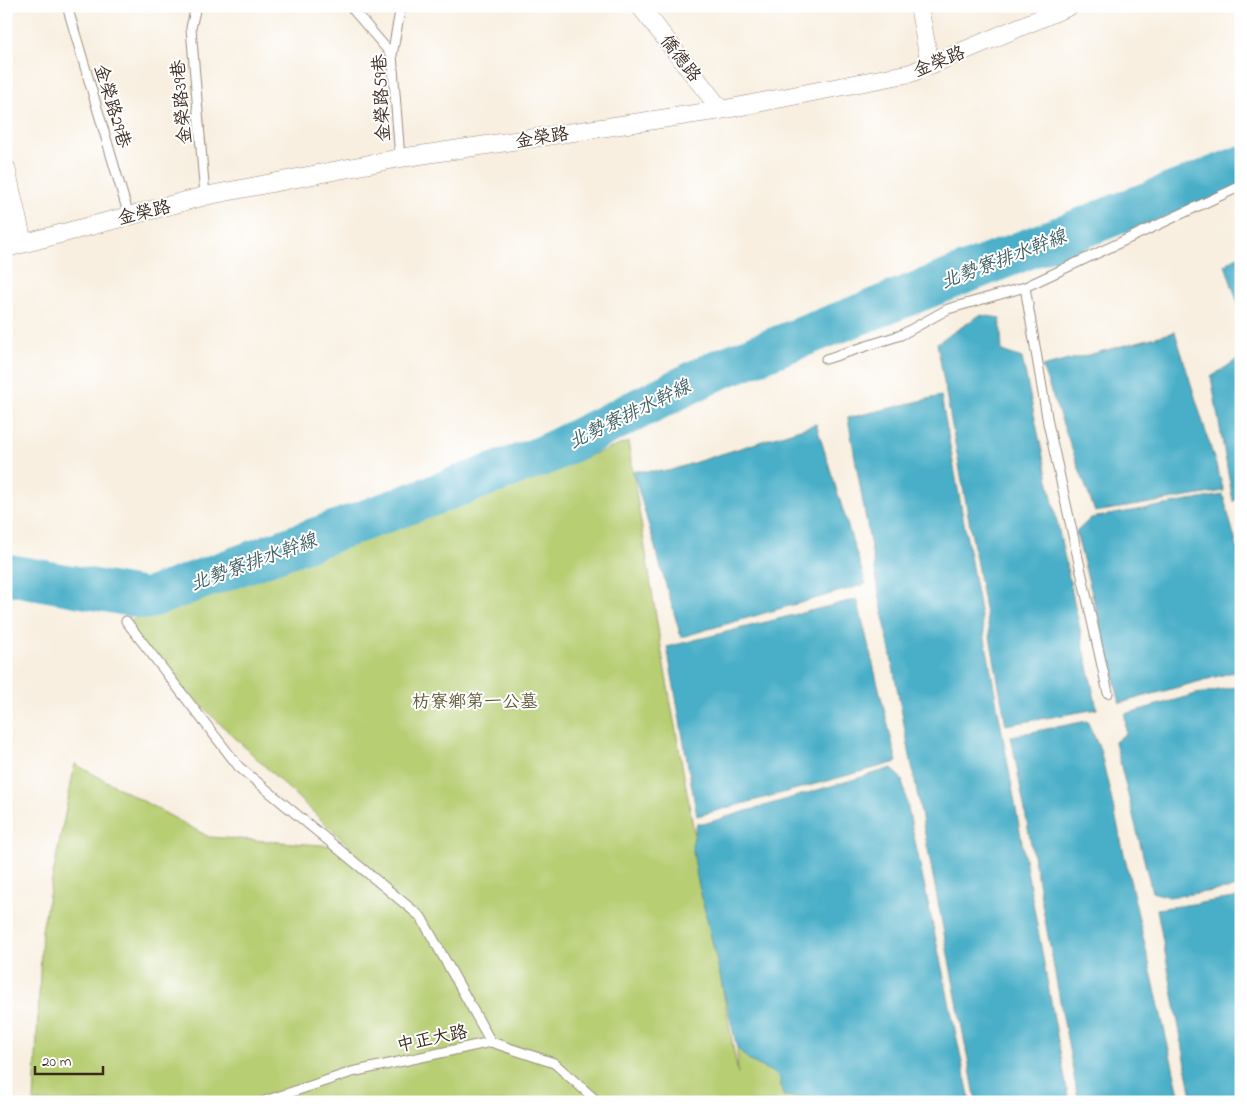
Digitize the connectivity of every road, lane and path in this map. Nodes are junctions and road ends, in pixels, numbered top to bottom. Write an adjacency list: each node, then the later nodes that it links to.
1 (66, 6): 15 (lane, 金榮路29巷)
2 (196, 6): 14 (lane, 金榮路39巷)
3 (350, 6): 8 (lane)
4 (401, 6): 8 (lane, 金榮路59巷)
5 (640, 6): 10 (street, 僑德路)
6 (919, 6): 9 (street)
7 (1070, 6): 9 (street, 金榮路)
8 (392, 56): 11 (lane, 金榮路59巷)
9 (930, 66): 10 (street, 金榮路)
10 (721, 110): 11 (street, 金榮路)
11 (400, 158): 14 (street, 金榮路)
12 (6, 168): 16 (street)
13 (1241, 186): 17 (lane)
14 (205, 196): 15 (street, 金榮路)
15 (129, 216): 16 (street, 金榮路)
16 (15, 245)
17 (1025, 287): 18 (lane); 20 (lane)
18 (826, 358)
19 (126, 621): 21 (lane)
20 (1108, 693)
21 (491, 1042): 22 (lane, 中正大路); 23 (lane, 中正大路)
22 (262, 1102)
23 (598, 1102)

